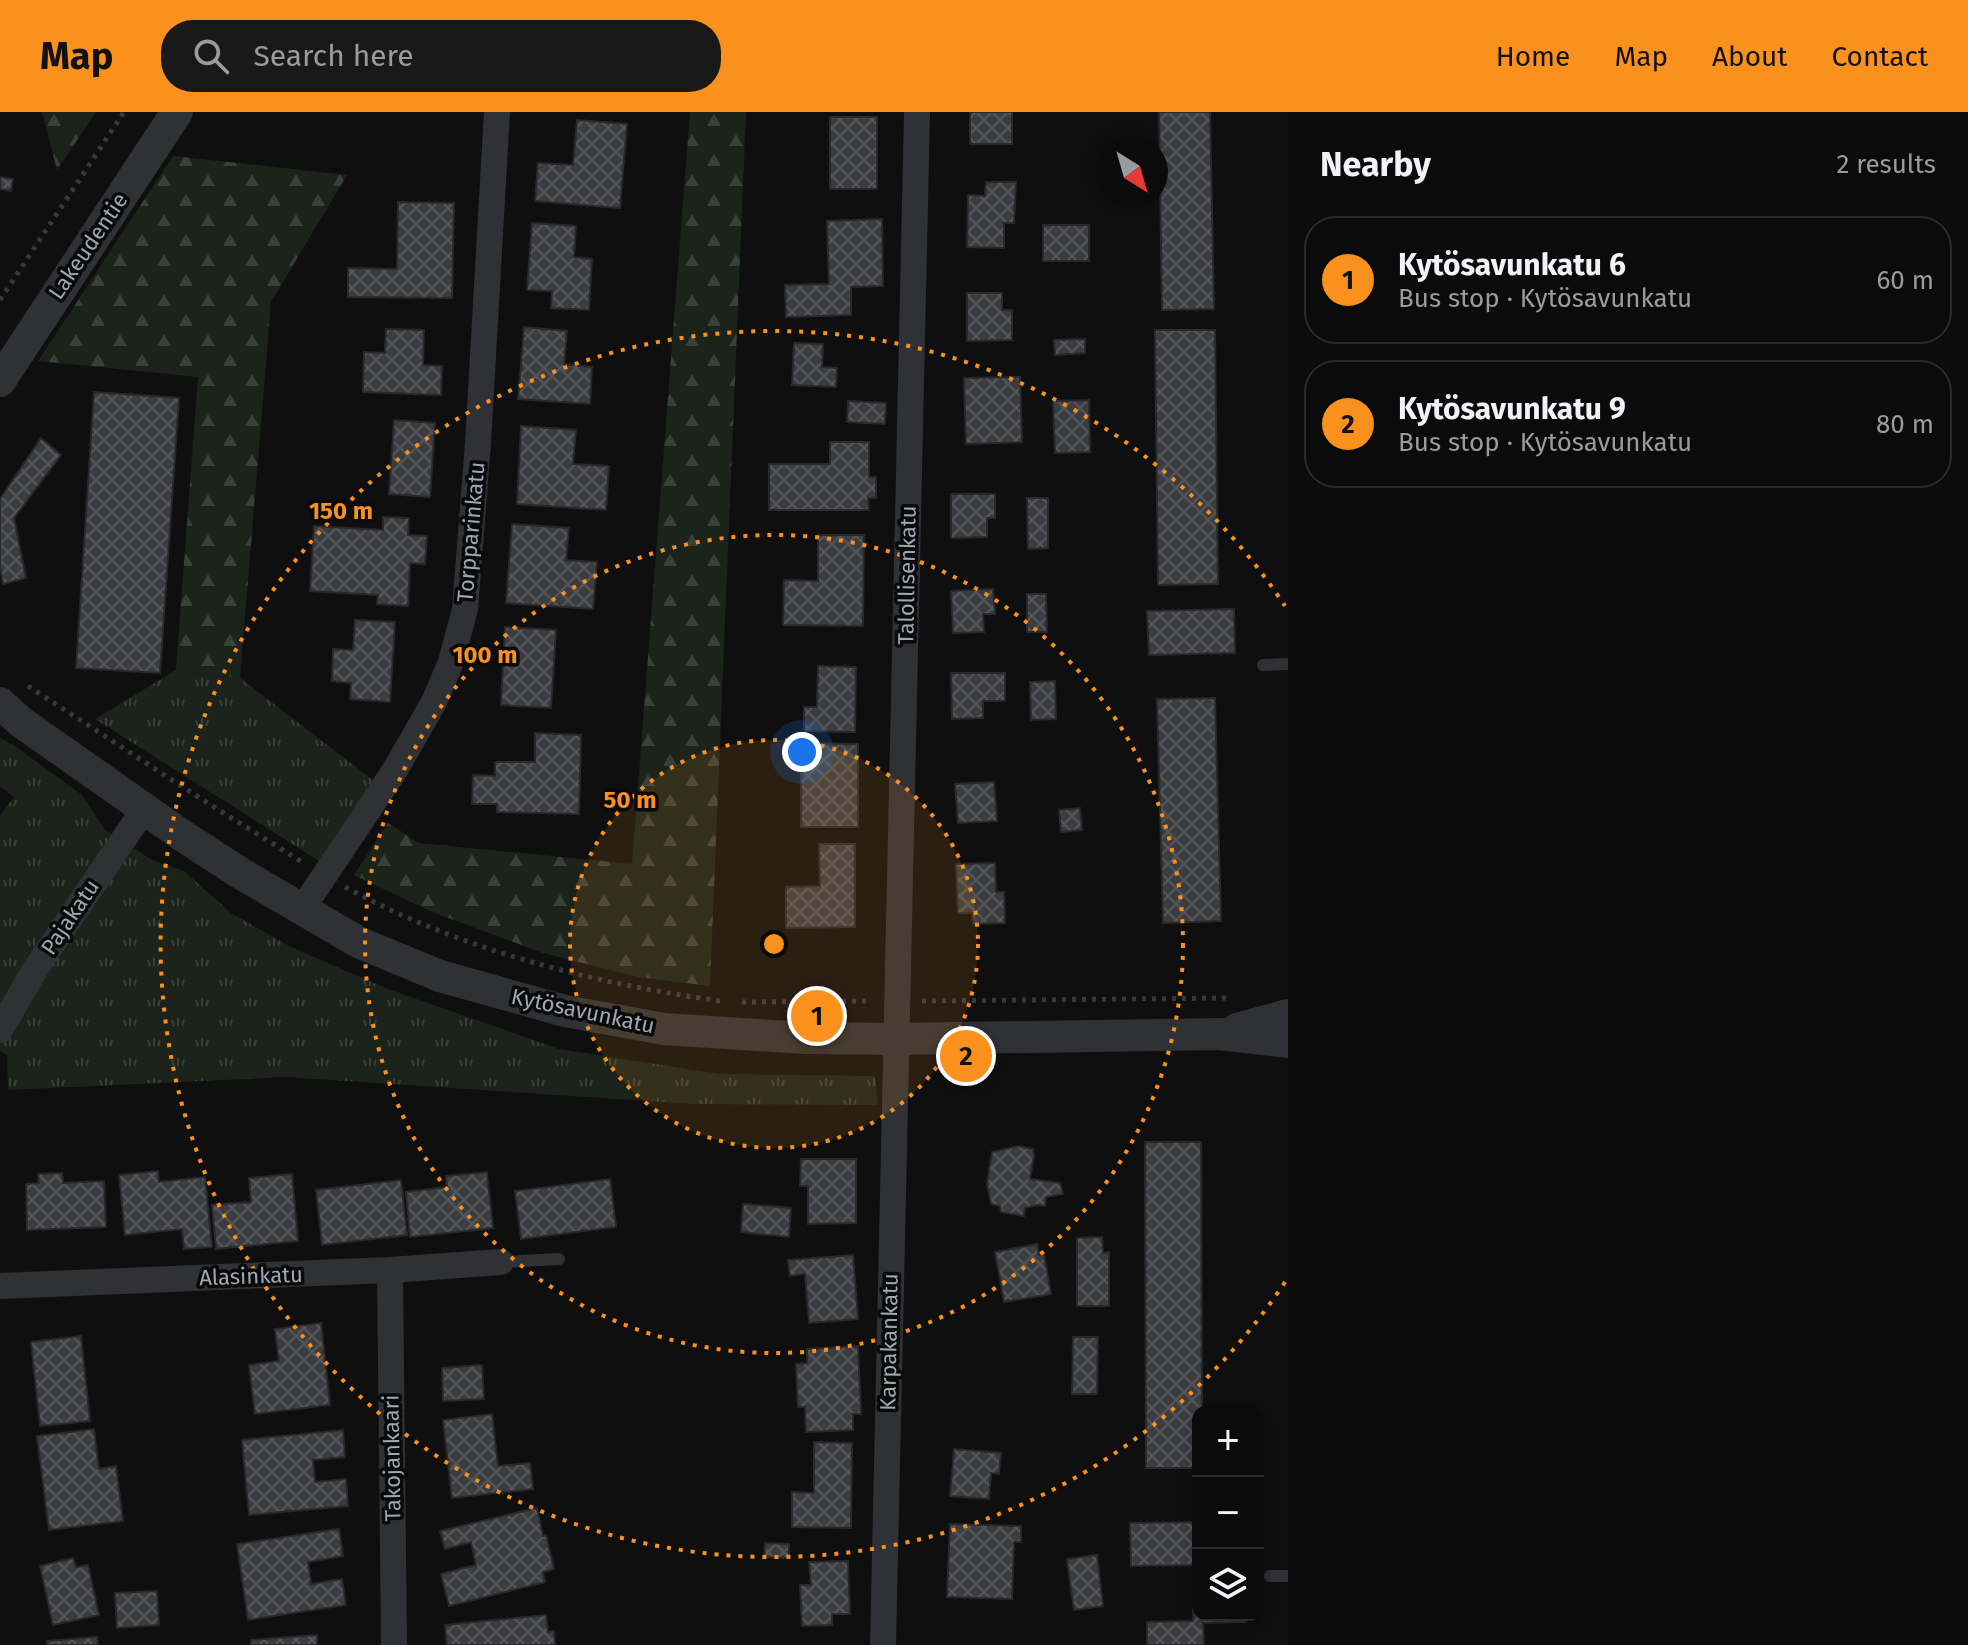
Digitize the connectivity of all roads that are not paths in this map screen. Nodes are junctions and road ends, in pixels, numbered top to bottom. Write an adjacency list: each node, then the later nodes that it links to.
1 (177, 112): 4 (street, Lakeudentie)
2 (497, 112): 9 (street, Torpparinkatu)
3 (917, 112): 13 (street, Talollisenkatu)
4 (0, 381)
5 (1288, 664): 6 (lane)
6 (1263, 665)
7 (7, 713): 8 (street, Kytösavunkatu)
8 (145, 808): 9 (street, Kytösavunkatu); 11 (street, Pajakatu)
9 (302, 909): 13 (street, Kytösavunkatu)
10 (1288, 1015): 12 (street, Kytösavunkatu)
11 (0, 1030)
12 (1219, 1034): 13 (street, Kytösavunkatu); 14 (street, Kytösavunkatu)
13 (896, 1039): 22 (street, Karpakankatu)
14 (1288, 1042)
15 (559, 1259): 16 (lane)
16 (501, 1262): 17 (street, Alasinkatu)
17 (390, 1270): 18 (street, Alasinkatu); 21 (street, Takojankaari)
18 (0, 1286)
19 (1270, 1576): 20 (lane)
20 (1288, 1576)
21 (394, 1645)
22 (883, 1645)

